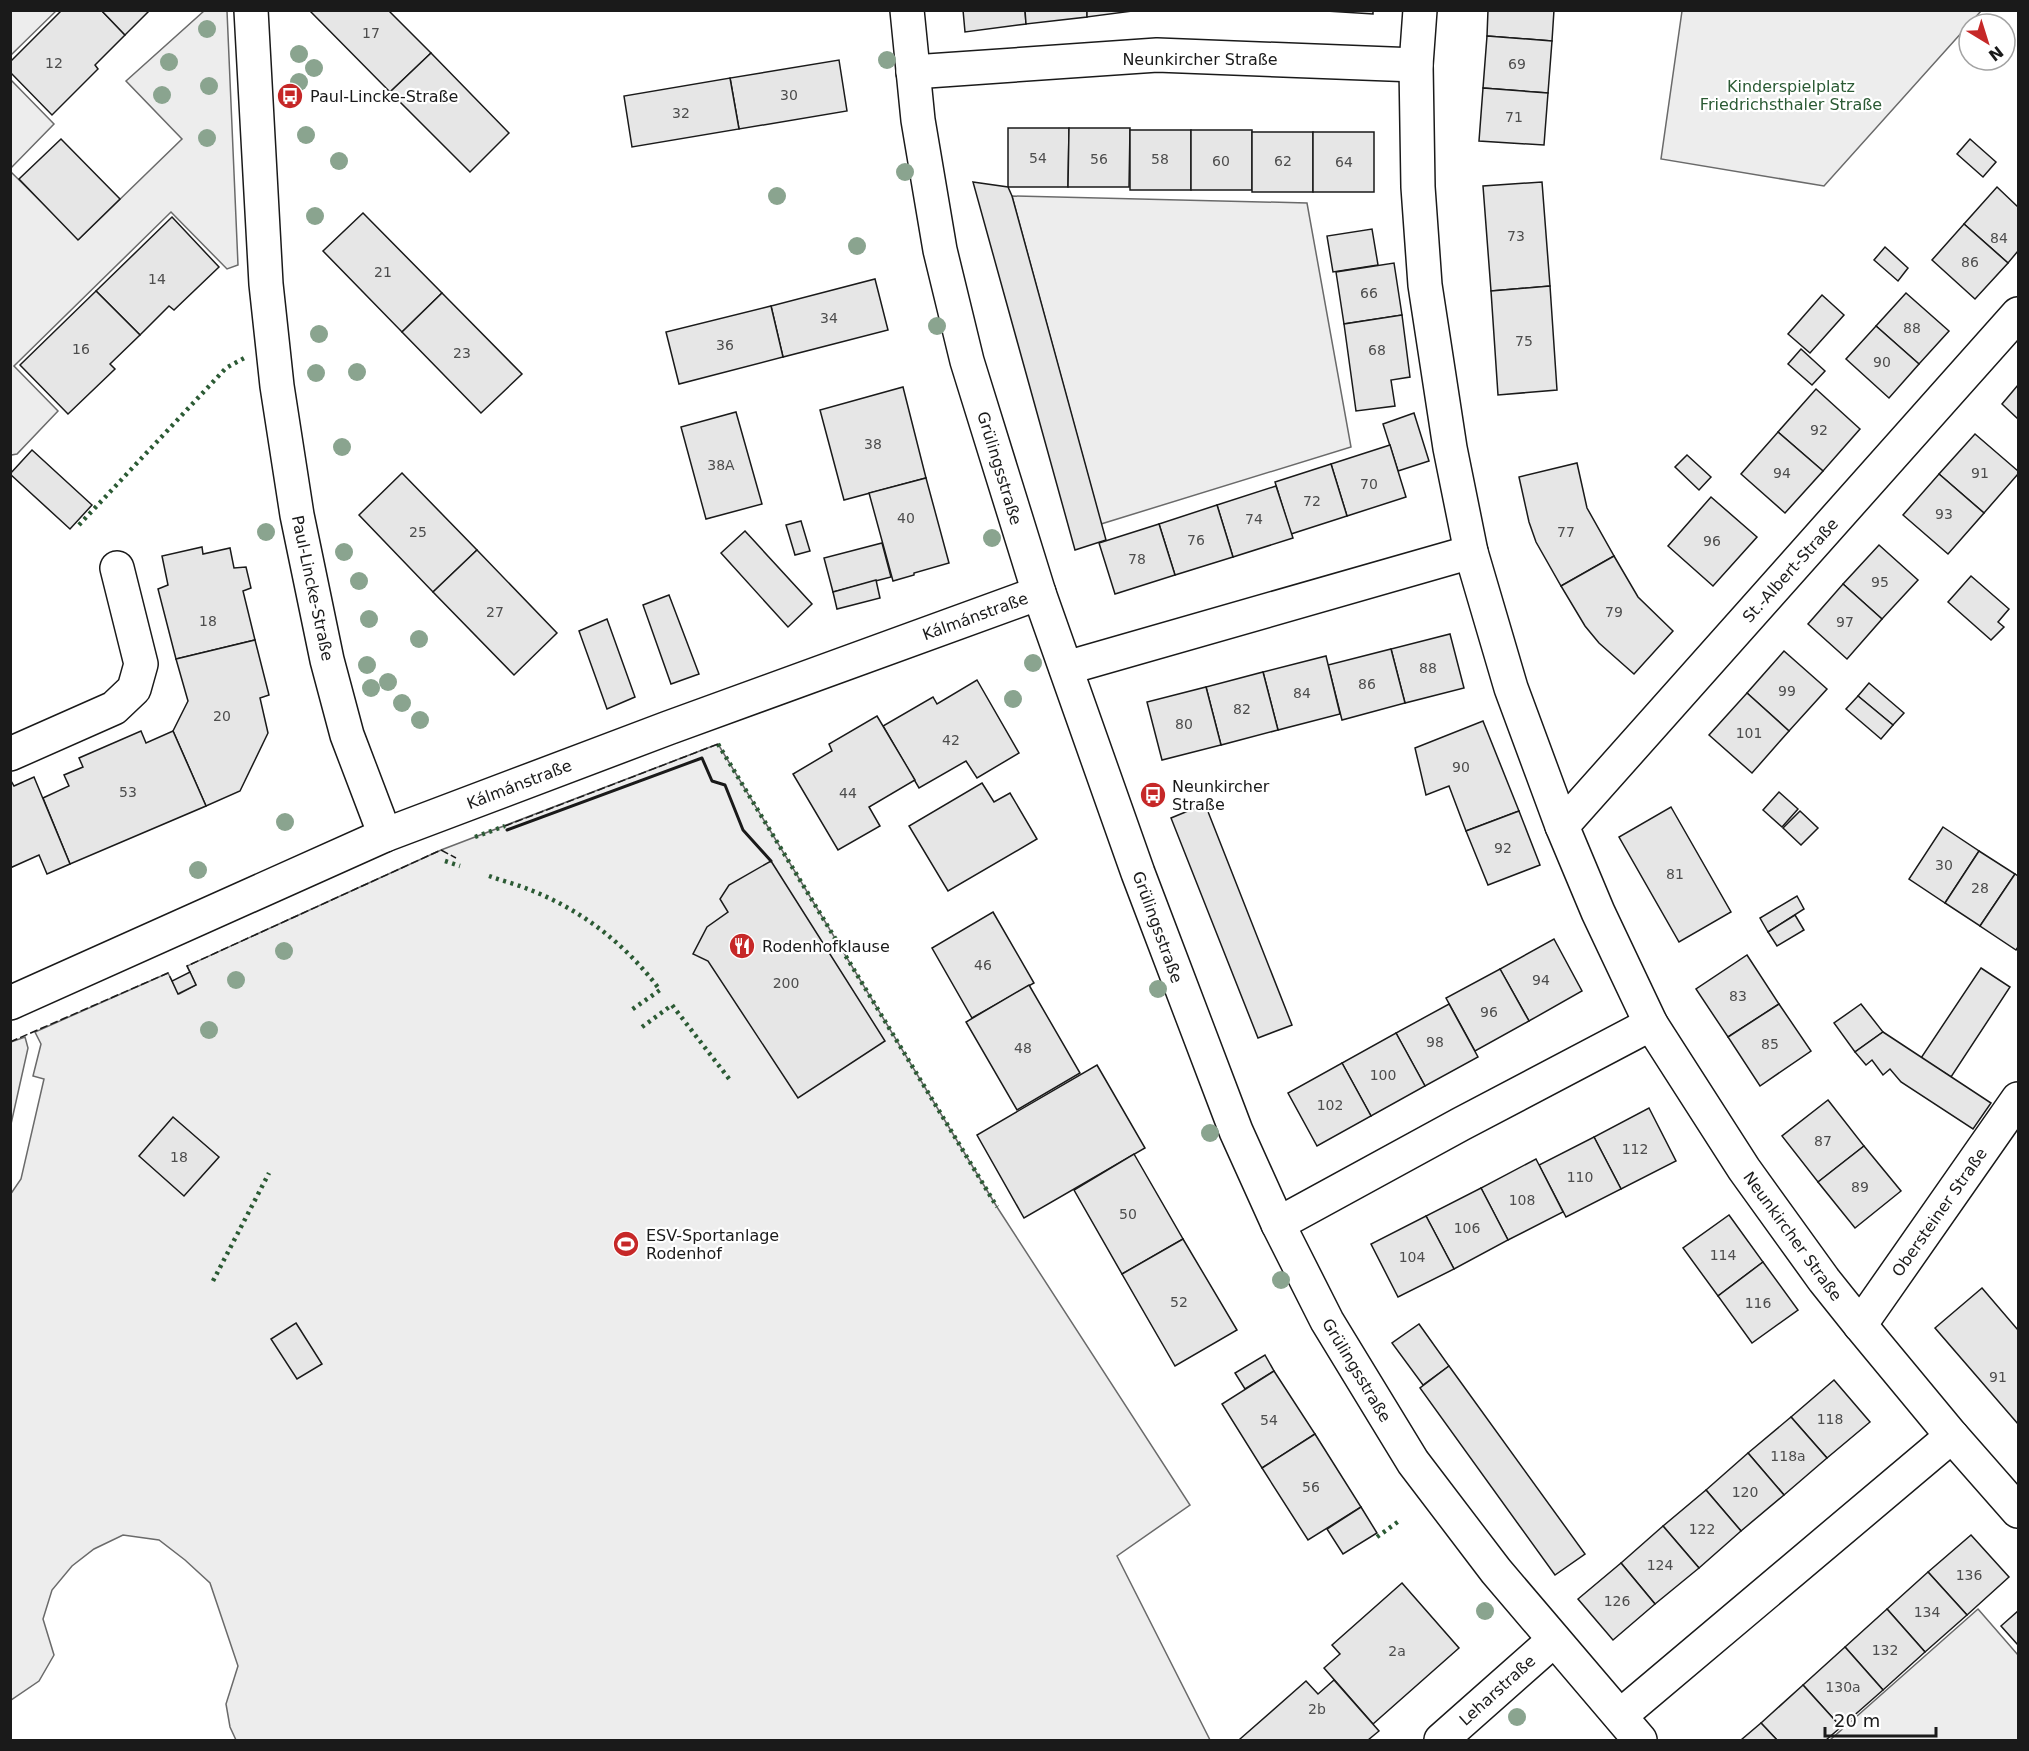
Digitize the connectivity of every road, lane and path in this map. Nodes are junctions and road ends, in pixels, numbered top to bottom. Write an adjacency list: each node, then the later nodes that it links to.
1 (251, 10): 13 (street, Paul-Lincke-Straße)
2 (907, 10): 5 (street, Grülingsstraße)
3 (1420, 10): 4 (street, Neunkircher Straße)
4 (1416, 65): 5 (street, Neunkircher Straße); 7 (street, Neunkircher Straße)
5 (913, 72): 9 (street, Grülingsstraße)
6 (2019, 314): 12 (street, St.-Albert-Straße)
7 (1471, 552): 10 (street); 12 (street, Neunkircher Straße)
8 (117, 568): 11 (street)
9 (1039, 593): 10 (street, Grülingsstraße); 13 (street, Kálmánstraße)
10 (1066, 668): 17 (street, Grülingsstraße)
11 (10, 753)
12 (1562, 826): 15 (street, Neunkircher Straße)
13 (385, 835): 14 (street, Kálmánstraße)
14 (10, 1003)
15 (1651, 1024): 17 (street); 18 (street, Neunkircher Straße)
16 (2019, 1099): 18 (street, Obersteiner Straße)
17 (1278, 1224): 21 (street, Grülingsstraße)
18 (1860, 1325): 19 (street, Neunkircher Straße)
19 (1952, 1436): 20 (street, Neunkircher Straße); 22 (street)
20 (2014, 1498)
21 (1554, 1640): 22 (street, Grülingsstraße); 23 (street, Leharstraße)
22 (1620, 1716): 24 (street, Grülingsstraße)
23 (1441, 1740)
24 (1640, 1740)

